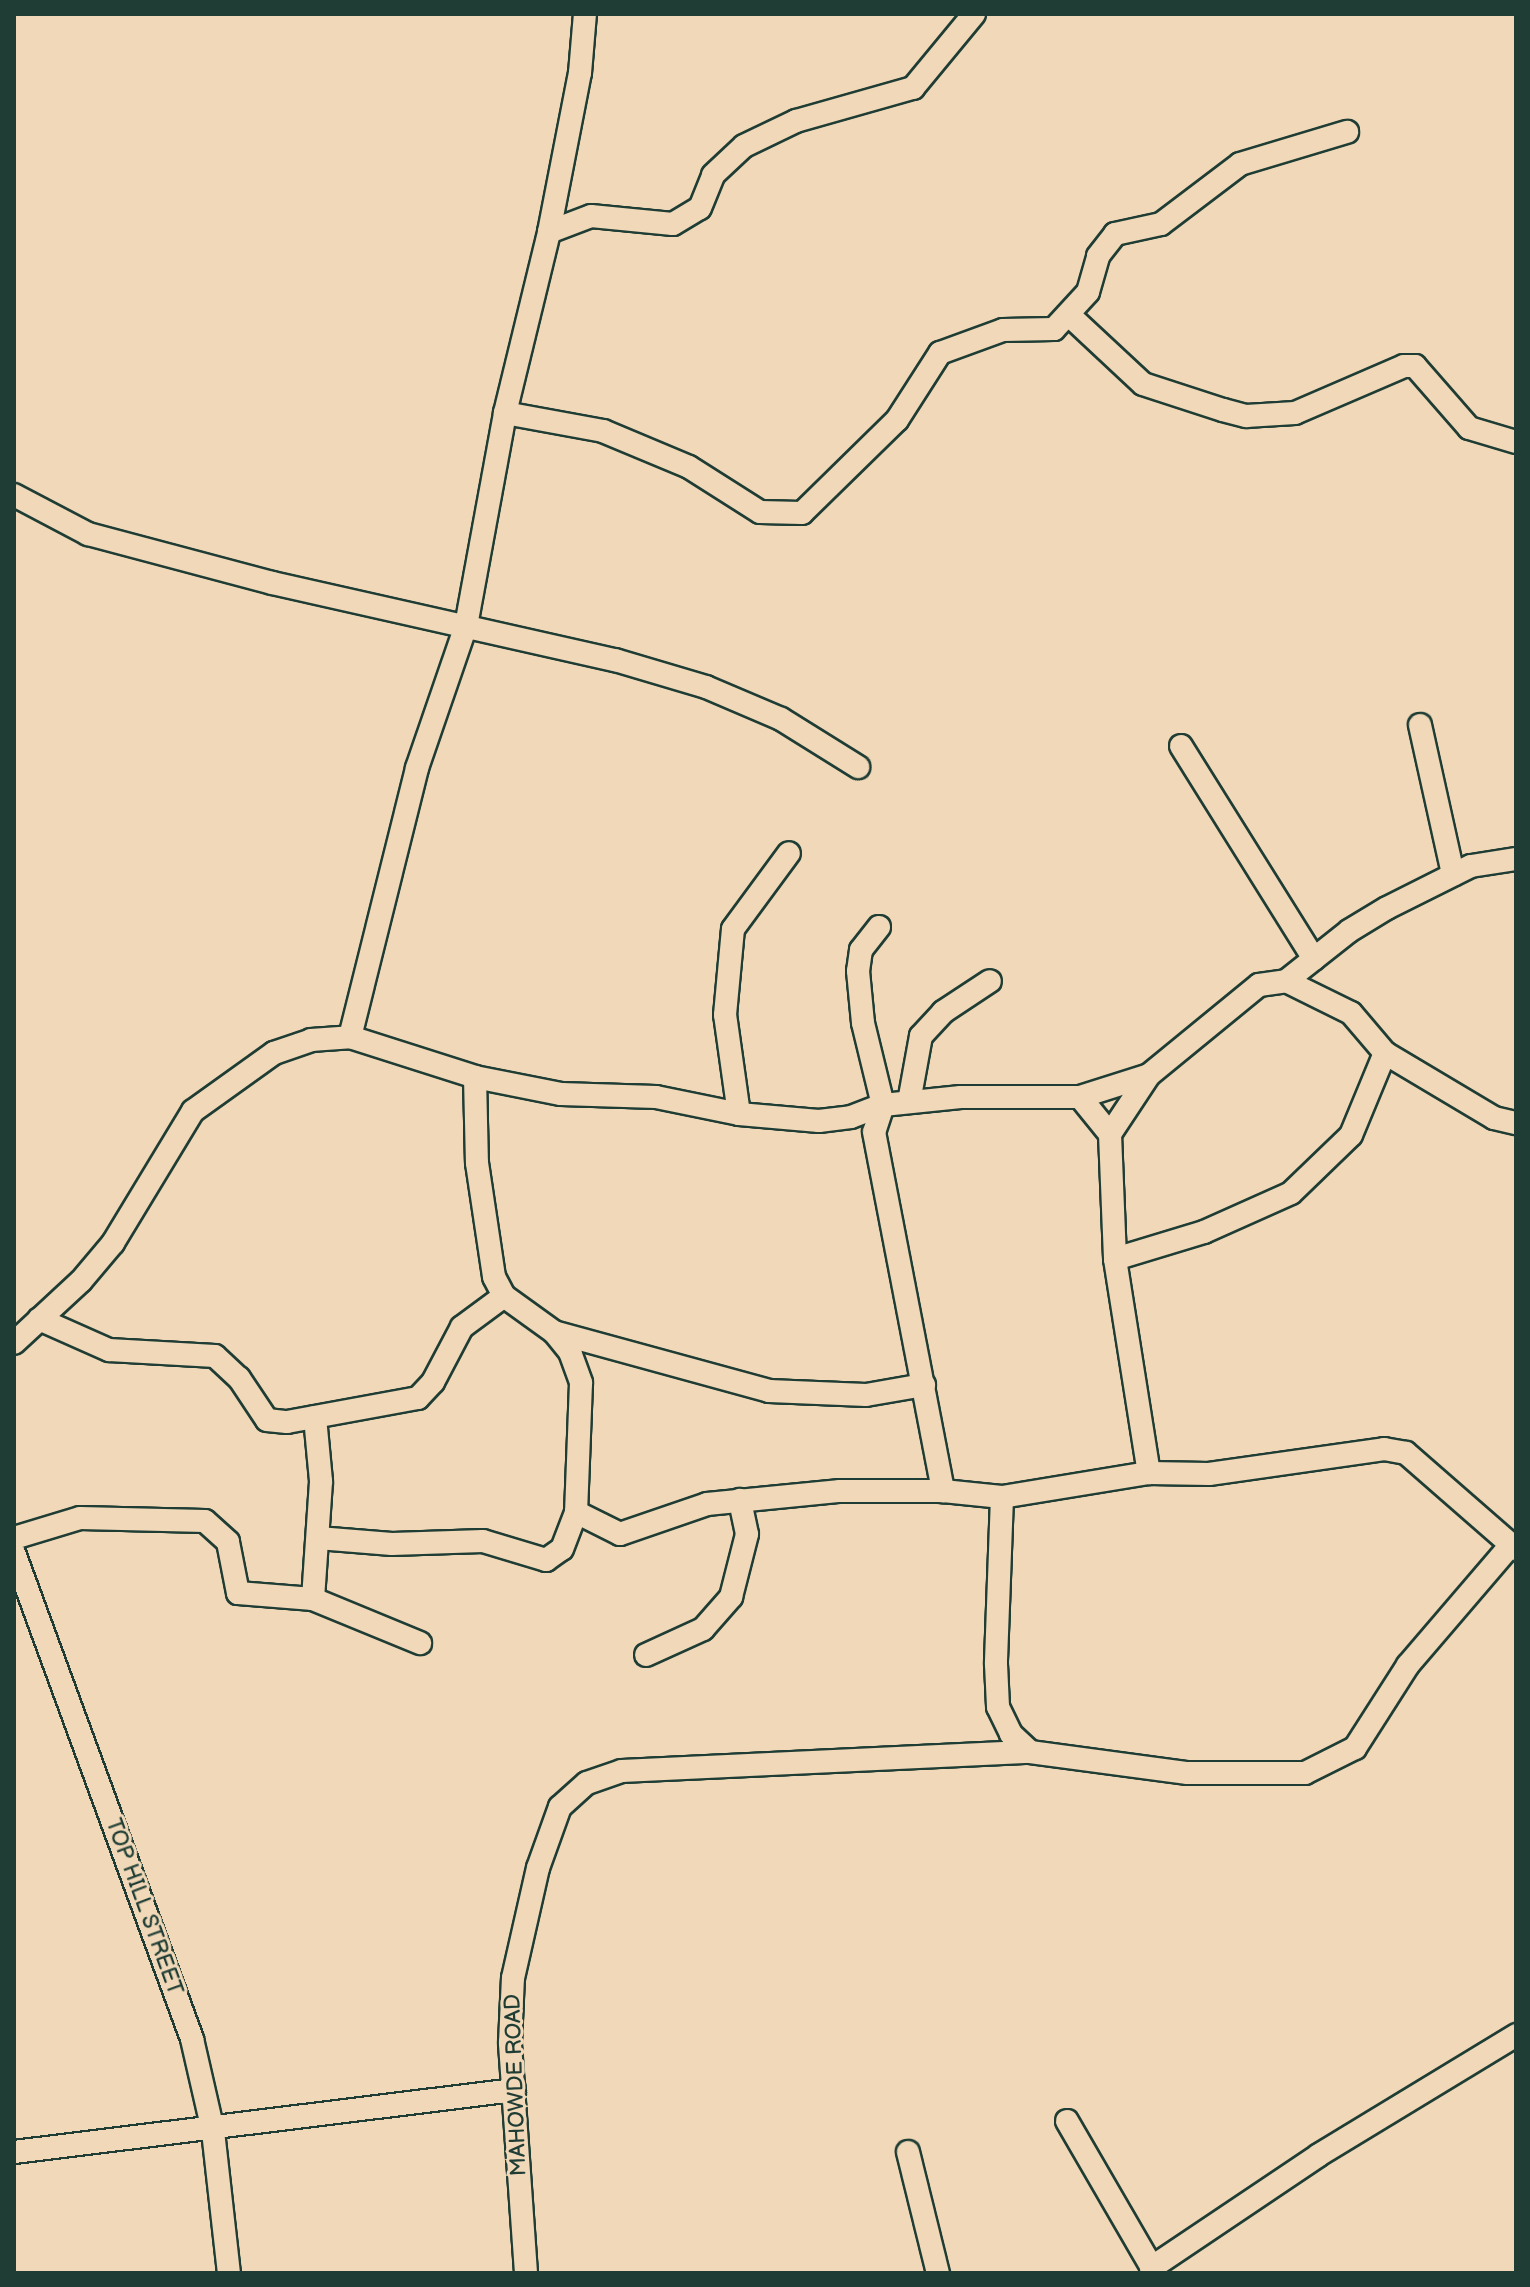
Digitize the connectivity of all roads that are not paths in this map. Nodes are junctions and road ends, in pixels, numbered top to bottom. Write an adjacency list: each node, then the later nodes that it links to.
1 (585, 14): 4 (street)
2 (974, 14): 4 (street)
3 (1347, 132): 5 (street)
4 (549, 232): 6 (street)
5 (1069, 315): 6 (street); 7 (street)
6 (505, 413): 9 (street)
7 (1516, 442)
8 (14, 495): 9 (street)
9 (466, 626): 12 (street); 20 (street)
10 (1420, 725): 15 (street)
11 (1181, 746): 17 (street)
12 (858, 767)
13 (789, 853): 27 (street)
14 (1516, 859): 15 (street)
15 (1453, 874): 17 (street)
16 (879, 927): 26 (street)
17 (1314, 959): 19 (street)
18 (990, 981): 25 (street)
19 (1286, 981): 21 (street); 22 (street)
20 (350, 1037): 23 (street); 32 (street)
21 (1385, 1053): 28 (street); 30 (street)
22 (1149, 1075): 24 (street); 29 (street)
23 (475, 1077): 27 (street); 31 (street)
24 (1080, 1097): 25 (street); 29 (street)
25 (909, 1102): 26 (street)
26 (883, 1105): 27 (street); 35 (street)
27 (739, 1114)
28 (1516, 1123)
29 (1110, 1134): 30 (street)
30 (1115, 1259): 37 (street)
31 (504, 1296): 33 (street); 36 (street)
32 (39, 1319): 34 (street); 36 (street)
33 (554, 1332): 35 (street); 41 (street)
34 (14, 1343)
35 (924, 1385): 38 (street)
36 (315, 1417): 43 (street)
37 (1149, 1473): 39 (street); 44 (street)
38 (943, 1491): 39 (street); 40 (street)
39 (1002, 1497): 49 (street)
40 (740, 1500): 41 (street); 48 (street)
41 (576, 1512): 43 (street)
42 (14, 1538): 46 (street)
43 (318, 1538): 46 (street)
44 (1513, 1547): 49 (street)
45 (14, 1553): 53 (street, TOP HILL STREET)
46 (313, 1599): 47 (street)
47 (420, 1643)
48 (646, 1655)
49 (1030, 1752): 51 (street, MAHOWDE ROAD)
50 (1516, 2035): 56 (street)
51 (514, 2090): 53 (street); 58 (street, MAHOWDE ROAD)
52 (1067, 2121): 56 (street)
53 (213, 2131): 54 (street); 57 (street, TOP HILL STREET)
54 (14, 2152)
55 (908, 2152): 59 (street)
56 (1153, 2270)
57 (229, 2273)
58 (526, 2273)
59 (938, 2273)

